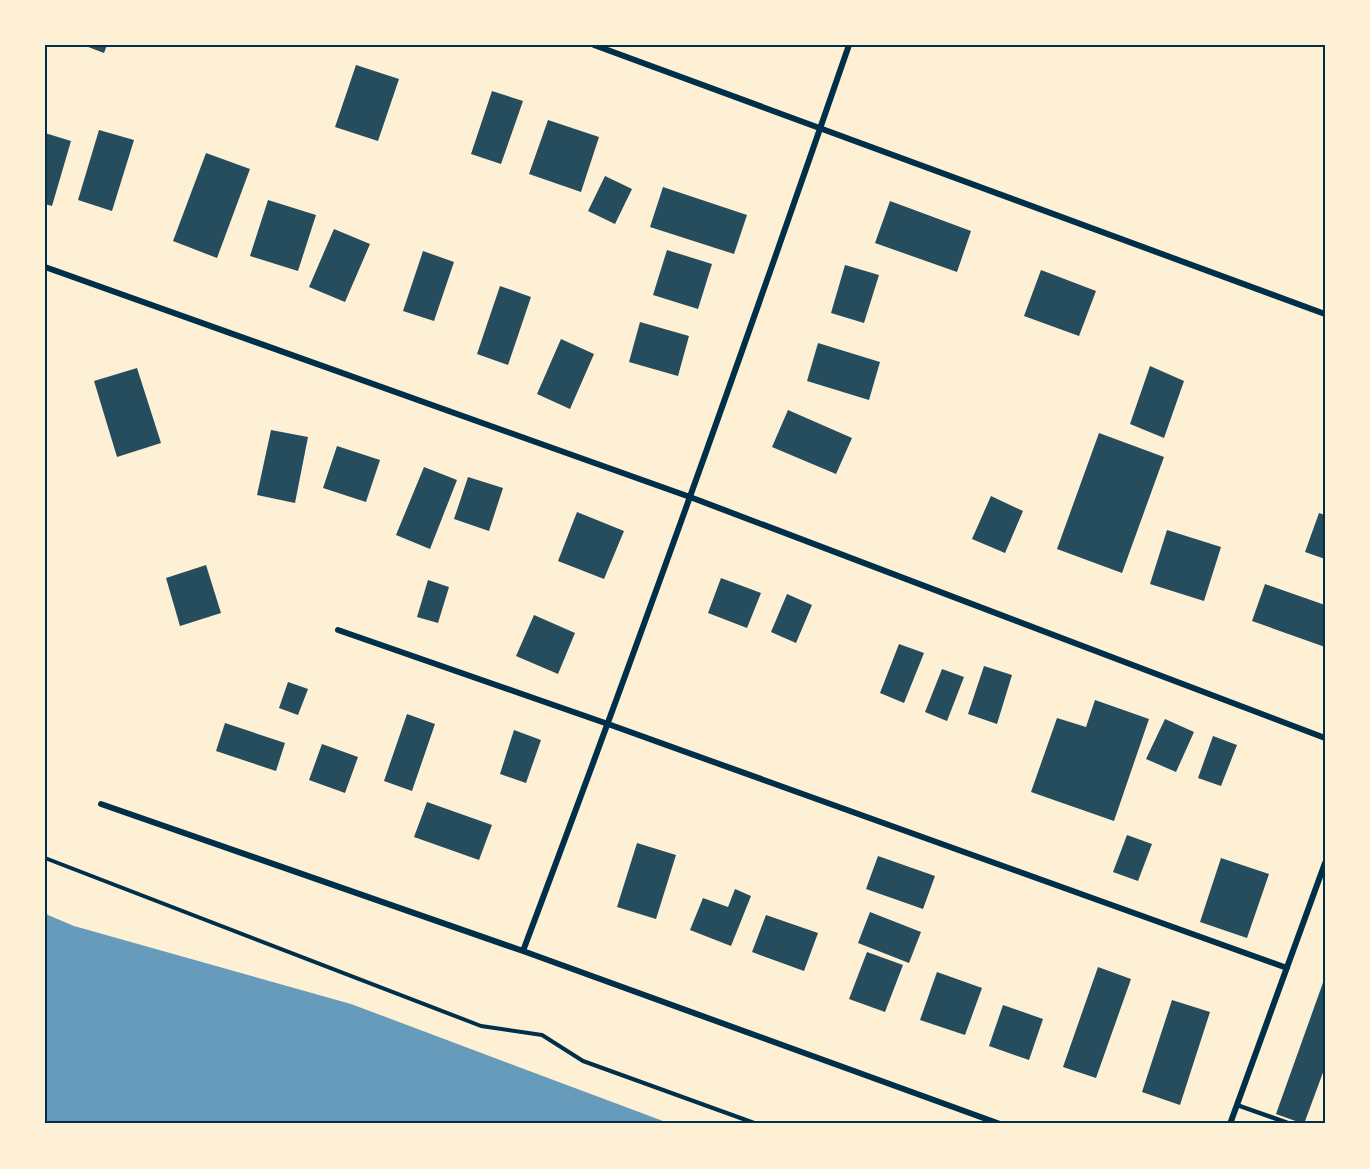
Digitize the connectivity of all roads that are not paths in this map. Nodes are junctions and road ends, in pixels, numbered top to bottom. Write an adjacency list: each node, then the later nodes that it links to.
1 (594, 45): 3 (street)
2 (849, 45): 3 (street)
3 (820, 129): 5 (street); 6 (street)
4 (45, 267): 6 (street)
5 (1325, 314)
6 (690, 497): 8 (street); 9 (street)
7 (338, 630): 8 (street)
8 (608, 724): 12 (street); 13 (street)
9 (1325, 738)
10 (101, 804): 12 (street)
11 (1325, 863): 13 (street)
12 (523, 951): 15 (street)
13 (1287, 968): 14 (street)
14 (1237, 1105): 16 (street); 17 (lane)
15 (1000, 1124)
16 (1230, 1124)
17 (1291, 1124)

